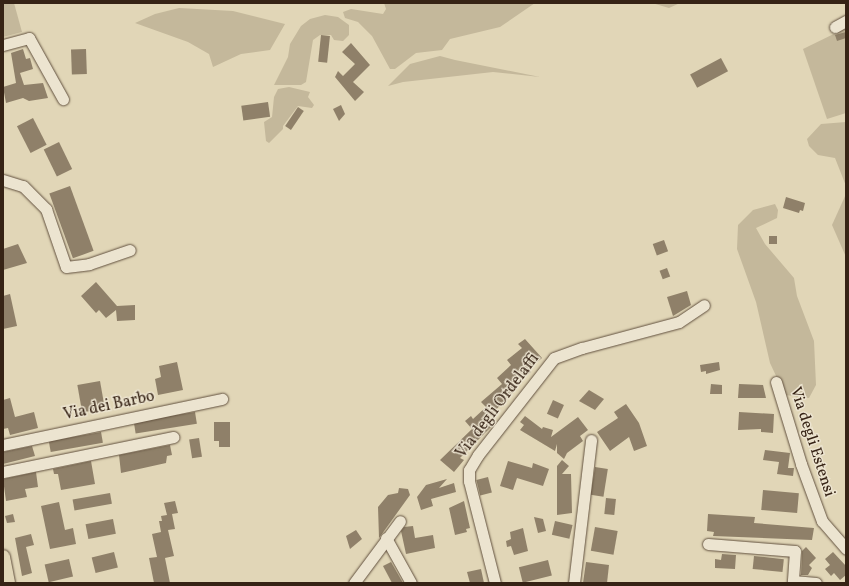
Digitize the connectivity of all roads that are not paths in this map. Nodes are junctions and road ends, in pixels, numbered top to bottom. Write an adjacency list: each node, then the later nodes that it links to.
1 (846, 21): 2 (street)
2 (835, 27)
3 (3, 45): 4 (street)
4 (63, 99)
5 (3, 180): 6 (street)
6 (130, 250)
7 (704, 305): 23 (street, Via degli Ordelaffi)
8 (776, 382): 17 (street, Via degli Estensi)
9 (222, 399): 12 (street, Via dei Barbo)
10 (173, 437): 13 (street)
11 (591, 440): 24 (street)
12 (3, 445)
13 (3, 472)
14 (400, 521): 15 (street)
15 (386, 538): 21 (street); 22 (street)
16 (708, 544): 19 (street)
17 (846, 549)
18 (3, 557): 20 (main road)
19 (793, 582): 25 (street)
20 (8, 583)
21 (354, 583)
22 (411, 583)
23 (495, 583)
24 (574, 583)
25 (816, 583)

